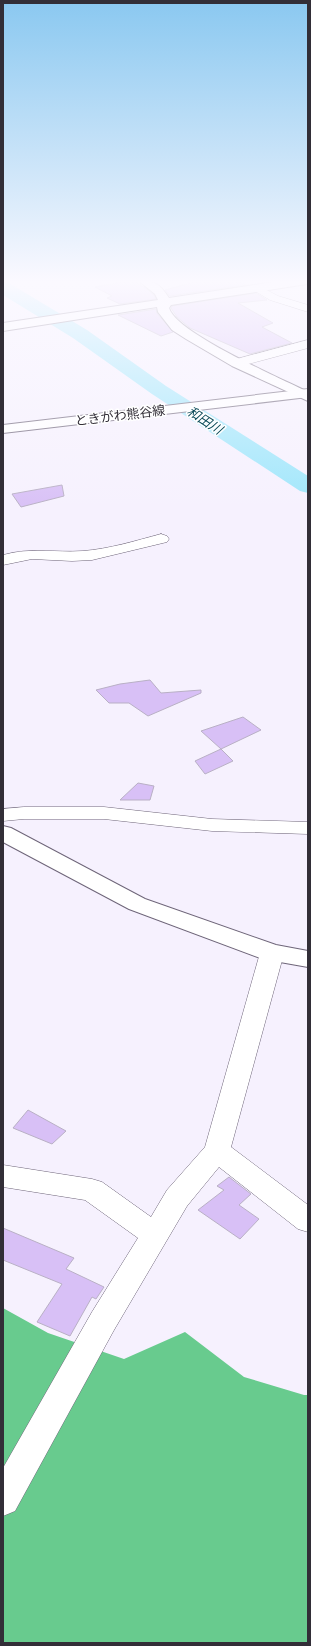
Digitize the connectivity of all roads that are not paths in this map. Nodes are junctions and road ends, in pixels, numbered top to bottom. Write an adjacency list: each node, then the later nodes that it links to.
1 (228, 358): 3 (street)
2 (256, 358): 3 (street)
3 (237, 363): 4 (street)
4 (303, 392): 5 (street, ときがわ熊谷線)
5 (140, 410): 6 (street, ときがわ熊谷線); 7 (street, ときがわ熊谷線)
6 (3, 422)
7 (3, 429)
8 (161, 539): 9 (street)
9 (3, 560)
10 (3, 815): 11 (street)
11 (308, 828)
12 (3, 833): 13 (street)
13 (272, 953): 14 (street); 15 (street)
14 (308, 959)
15 (217, 1151): 17 (street); 18 (street)
16 (3, 1176): 18 (street)
17 (308, 1221)
18 (154, 1235): 19 (street)
19 (3, 1500)

